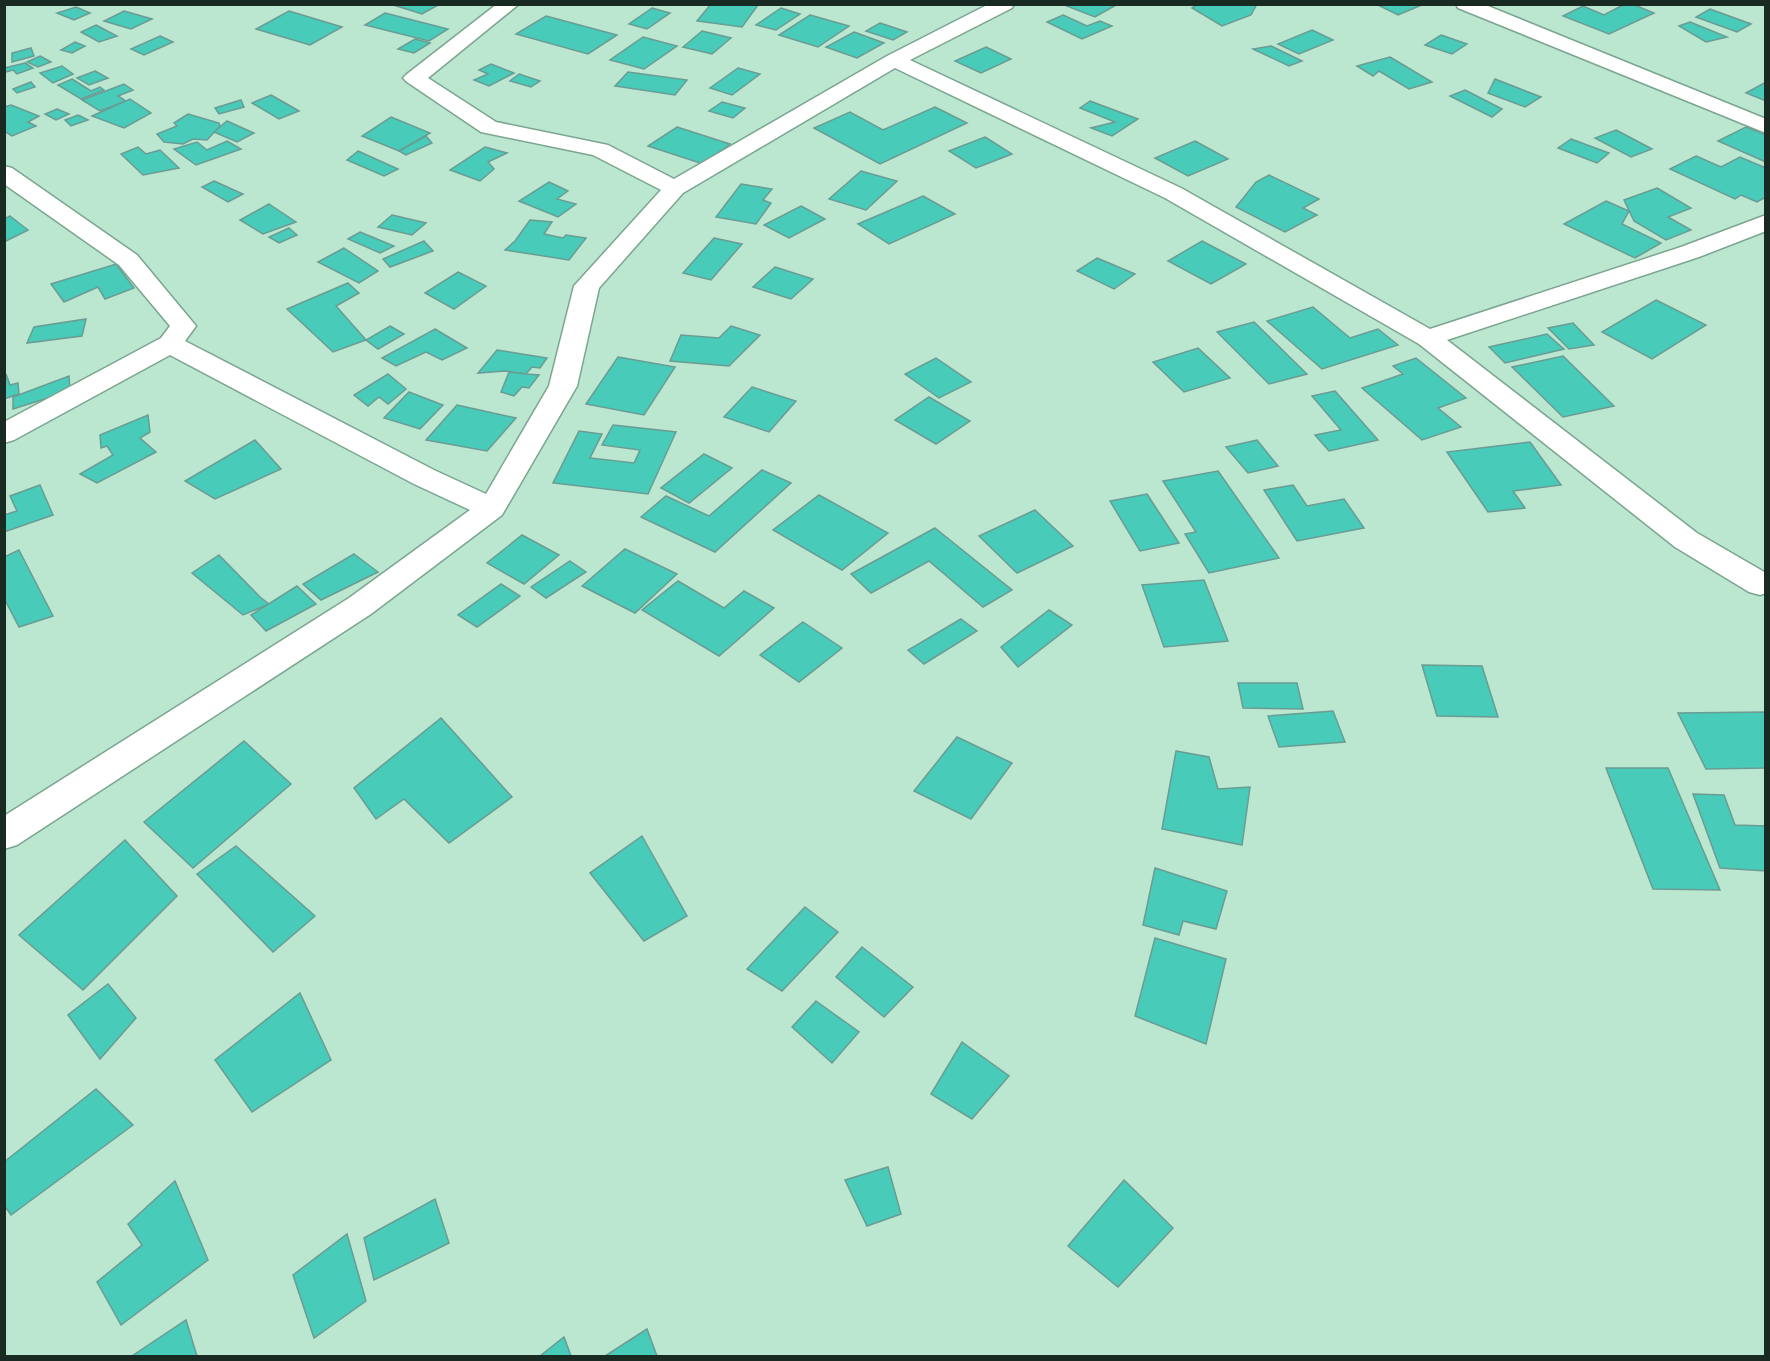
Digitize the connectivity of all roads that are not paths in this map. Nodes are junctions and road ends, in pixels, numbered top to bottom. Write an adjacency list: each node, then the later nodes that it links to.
1 (510, 4): 7 (street)
2 (1005, 4): 4 (street)
3 (1465, 4): 5 (street)
4 (894, 60): 7 (street); 9 (street)
5 (1766, 127)
6 (4, 172): 10 (street)
7 (675, 188): 12 (street)
8 (1766, 222): 9 (street)
9 (1428, 338): 13 (street)
10 (170, 344): 11 (street); 12 (street)
11 (4, 434)
12 (492, 508): 14 (street)
13 (1760, 584)
14 (4, 835)

